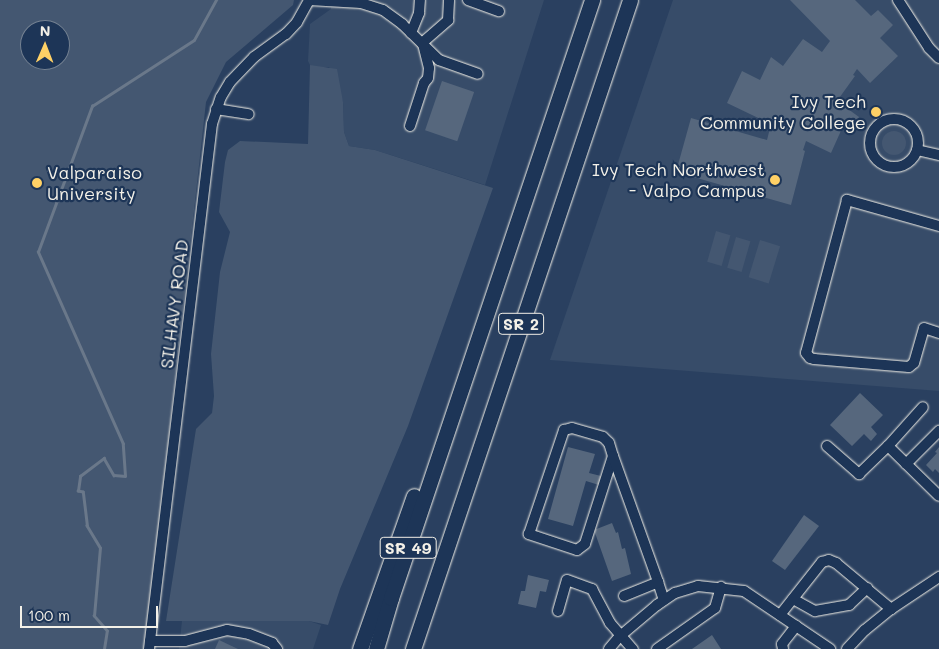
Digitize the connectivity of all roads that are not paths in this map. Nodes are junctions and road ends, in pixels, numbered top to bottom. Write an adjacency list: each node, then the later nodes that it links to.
1 (309, 0): 8 (street); 14 (street, SILHAVY ROAD)
2 (420, 0): 10 (street)
3 (449, 0): 11 (street)
4 (468, 0): 9 (street)
5 (592, 0): 25 (highway, SR 2)
6 (630, 0): 45 (highway, SR 2)
7 (898, 0): 12 (street)
8 (375, 3): 10 (street)
9 (499, 11)
10 (411, 33): 11 (street)
11 (422, 43): 13 (street); 16 (street)
12 (939, 58)
13 (478, 74)
14 (216, 109): 15 (street); 41 (street, SILHAVY ROAD)
15 (249, 114)
16 (410, 126)
17 (917, 150): 17 (street); 18 (street)
18 (939, 155)
19 (939, 226): 20 (street)
20 (939, 333)
21 (923, 407): 24 (street)
22 (939, 431): 27 (street)
23 (827, 446): 24 (street)
24 (888, 446): 27 (street)
25 (442, 447): 43 (highway, SR 2); 44 (highway, SR 49)
26 (613, 456): 26 (street); 30 (street)
27 (906, 464): 28 (street)
28 (939, 496)
29 (939, 578): 36 (street)
30 (658, 582): 33 (street); 35 (street)
31 (721, 587): 35 (street); 38 (street); 48 (street)
32 (867, 588): 34 (street); 34 (street); 36 (street)
33 (624, 596)
34 (793, 599): 38 (street)
35 (664, 600): 40 (street)
36 (891, 609): 51 (street)
37 (558, 611): 40 (street)
38 (780, 614): 39 (street)
39 (796, 626): 49 (street); 50 (street)
40 (622, 634): 46 (street); 47 (street)
41 (150, 645): 42 (street)
42 (277, 649)
43 (360, 649)
44 (376, 649)
45 (413, 649)
46 (609, 649)
47 (633, 649)
48 (657, 649)
49 (783, 649)
50 (830, 649)
51 (847, 649)

